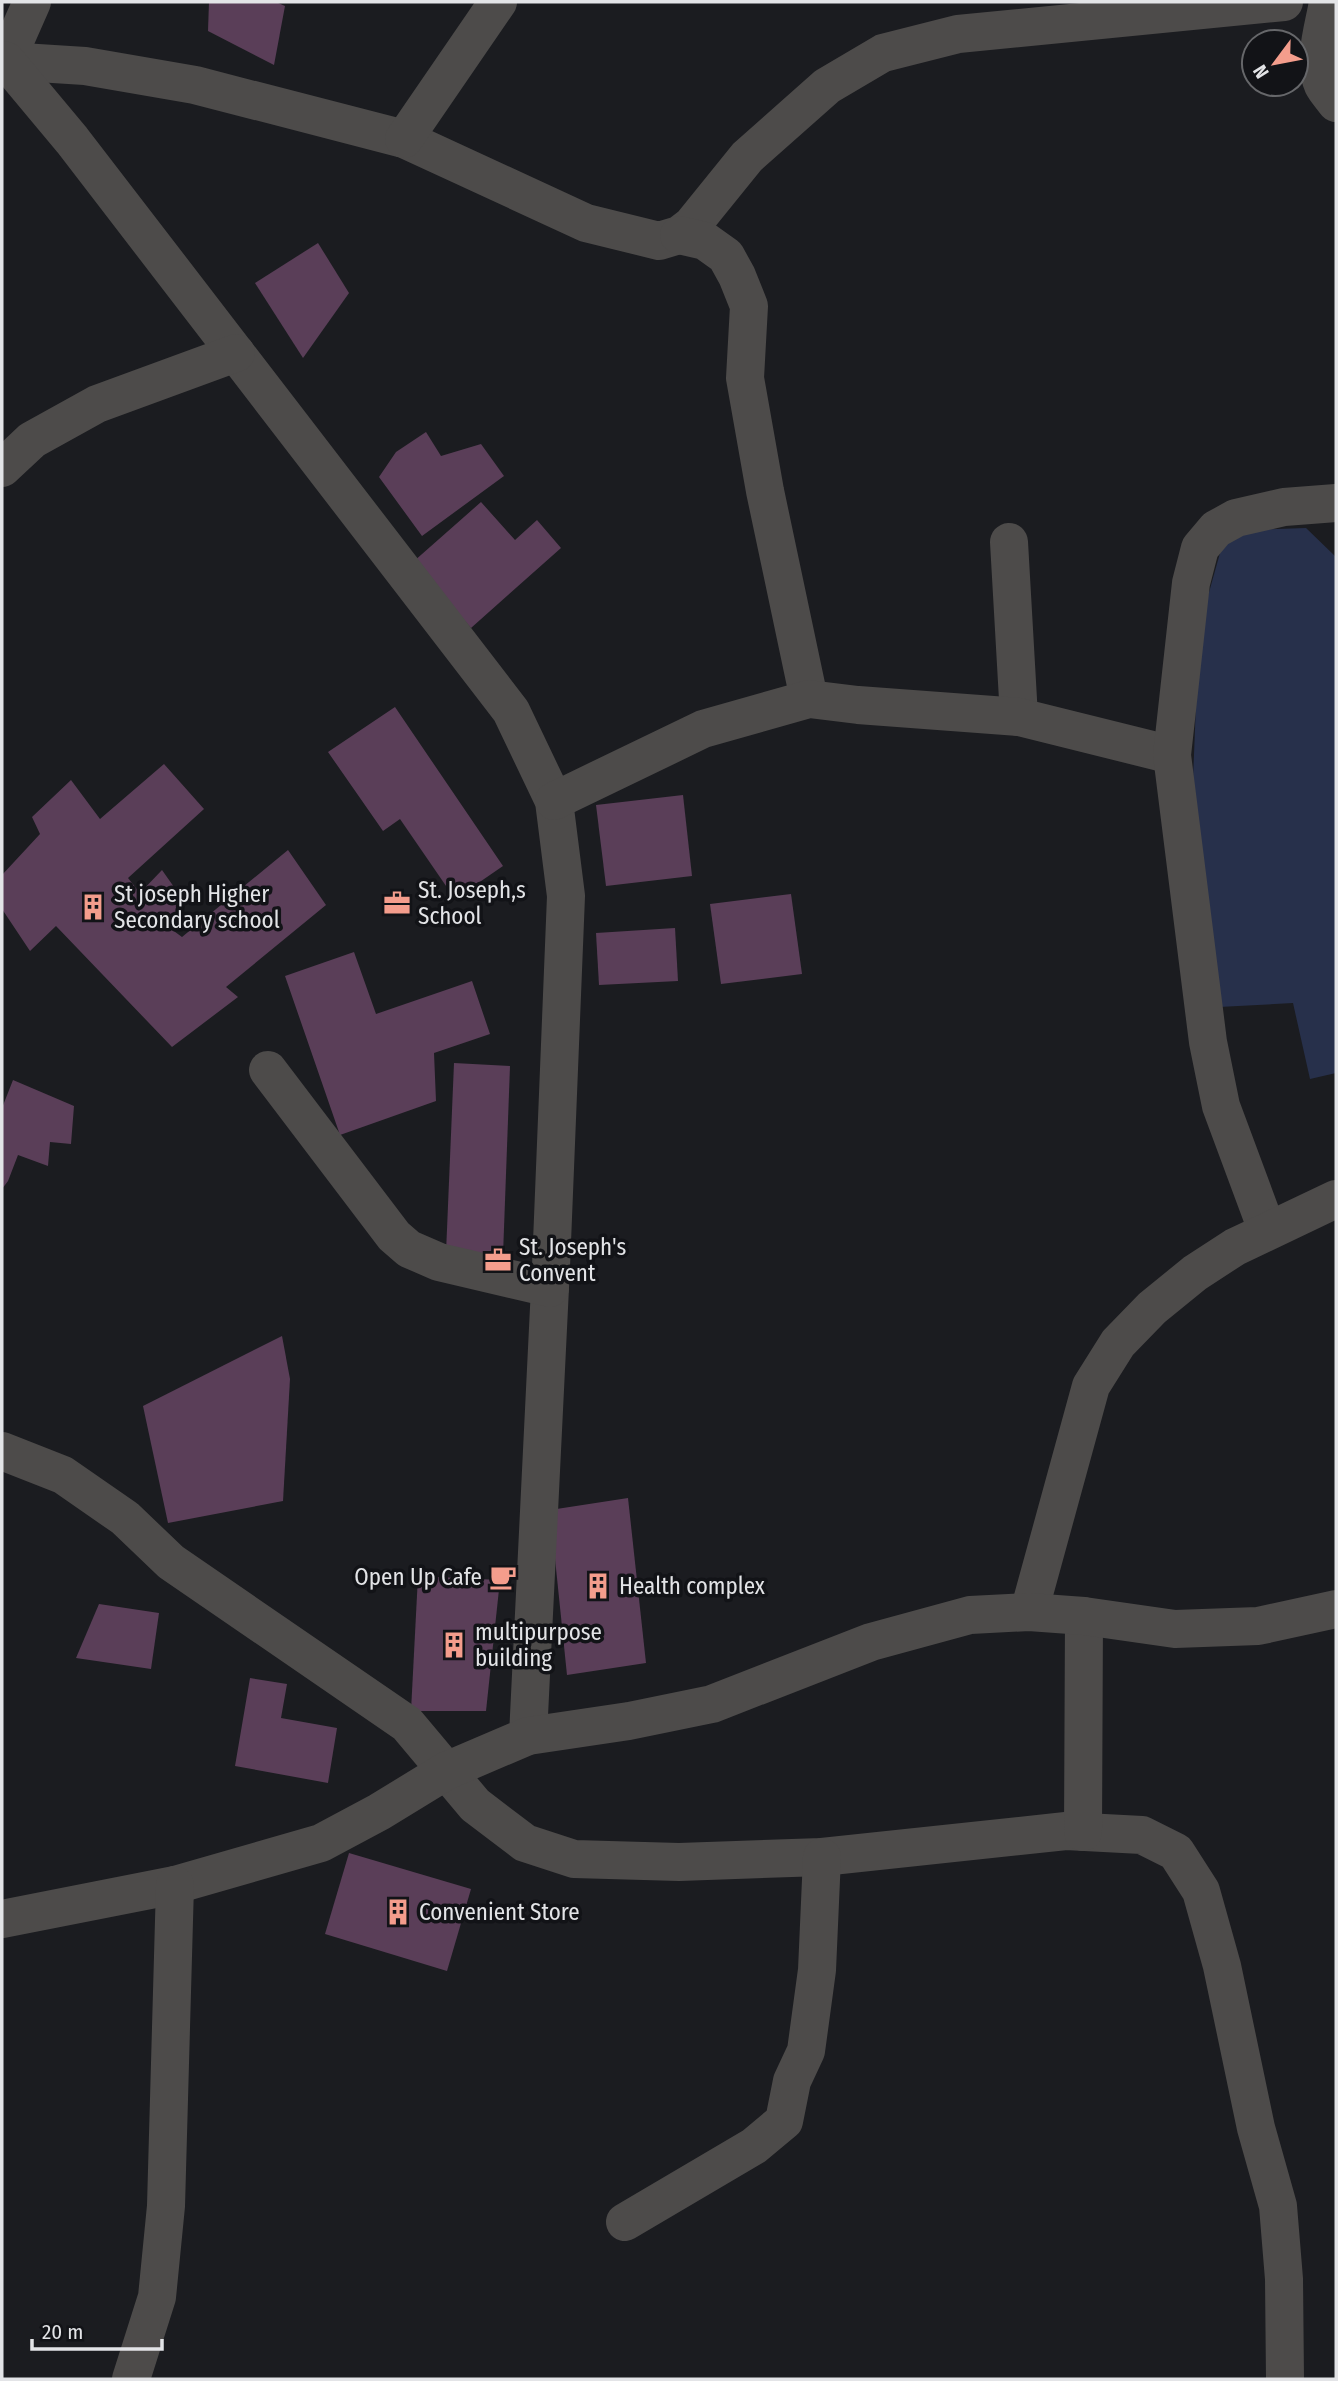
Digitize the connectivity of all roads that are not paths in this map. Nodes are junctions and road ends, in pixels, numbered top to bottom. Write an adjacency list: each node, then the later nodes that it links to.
1 (32, 2): 6 (street)
2 (498, 2): 8 (street)
3 (1284, 2): 5 (street)
4 (1328, 2): 7 (street)
5 (1073, 11): 9 (street)
6 (4, 60): 8 (street); 10 (street)
7 (1336, 103)
8 (404, 139): 9 (street)
9 (679, 235): 14 (street)
10 (236, 354): 11 (street); 17 (street)
11 (2, 468)
12 (1336, 503): 16 (street)
13 (1009, 542): 15 (street)
14 (809, 699): 15 (street); 17 (street)
15 (1020, 717): 16 (street)
16 (1172, 755): 20 (street)
17 (554, 802): 21 (street)
18 (268, 1070): 21 (street)
19 (1336, 1199): 20 (street)
20 (1267, 1230): 24 (street)
21 (550, 1288): 26 (street)
22 (2, 1451): 27 (street)
23 (1336, 1609): 25 (street)
24 (1029, 1612): 25 (street); 26 (street)
25 (1084, 1616): 28 (street)
26 (528, 1736): 27 (street)
27 (446, 1771): 29 (street); 30 (street)
28 (1083, 1832): 29 (street); 34 (street)
29 (822, 1857): 32 (street)
30 (175, 1885): 31 (street); 33 (street)
31 (2, 1919)
32 (625, 2222)
33 (131, 2379)
34 (1285, 2379)

